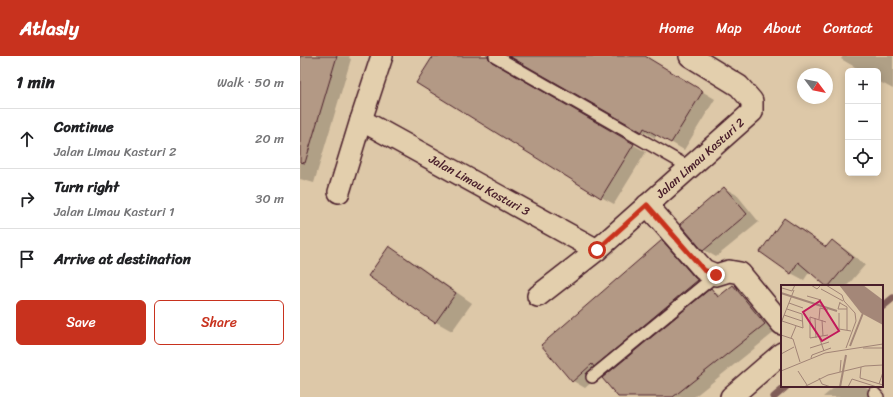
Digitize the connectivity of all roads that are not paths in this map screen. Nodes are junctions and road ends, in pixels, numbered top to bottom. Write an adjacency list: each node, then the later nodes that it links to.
1 (382, 56): 4 (street)
2 (495, 56): 5 (lane)
3 (690, 56): 5 (street, Jalan Limau Kasturi 2)
4 (361, 120): 6 (street); 8 (street, Jalan Limau Kasturi 3)
5 (689, 167): 7 (street, Jalan Limau Kasturi 2)
6 (339, 192)
7 (647, 205): 8 (street, Jalan Limau Kasturi 2); 9 (street)
8 (597, 250): 10 (street, Jalan Limau Kasturi 2)
9 (716, 275): 11 (street); 13 (lane)
10 (538, 296)
11 (781, 323)
12 (781, 354): 14 (street)
13 (592, 377)
14 (731, 397)

